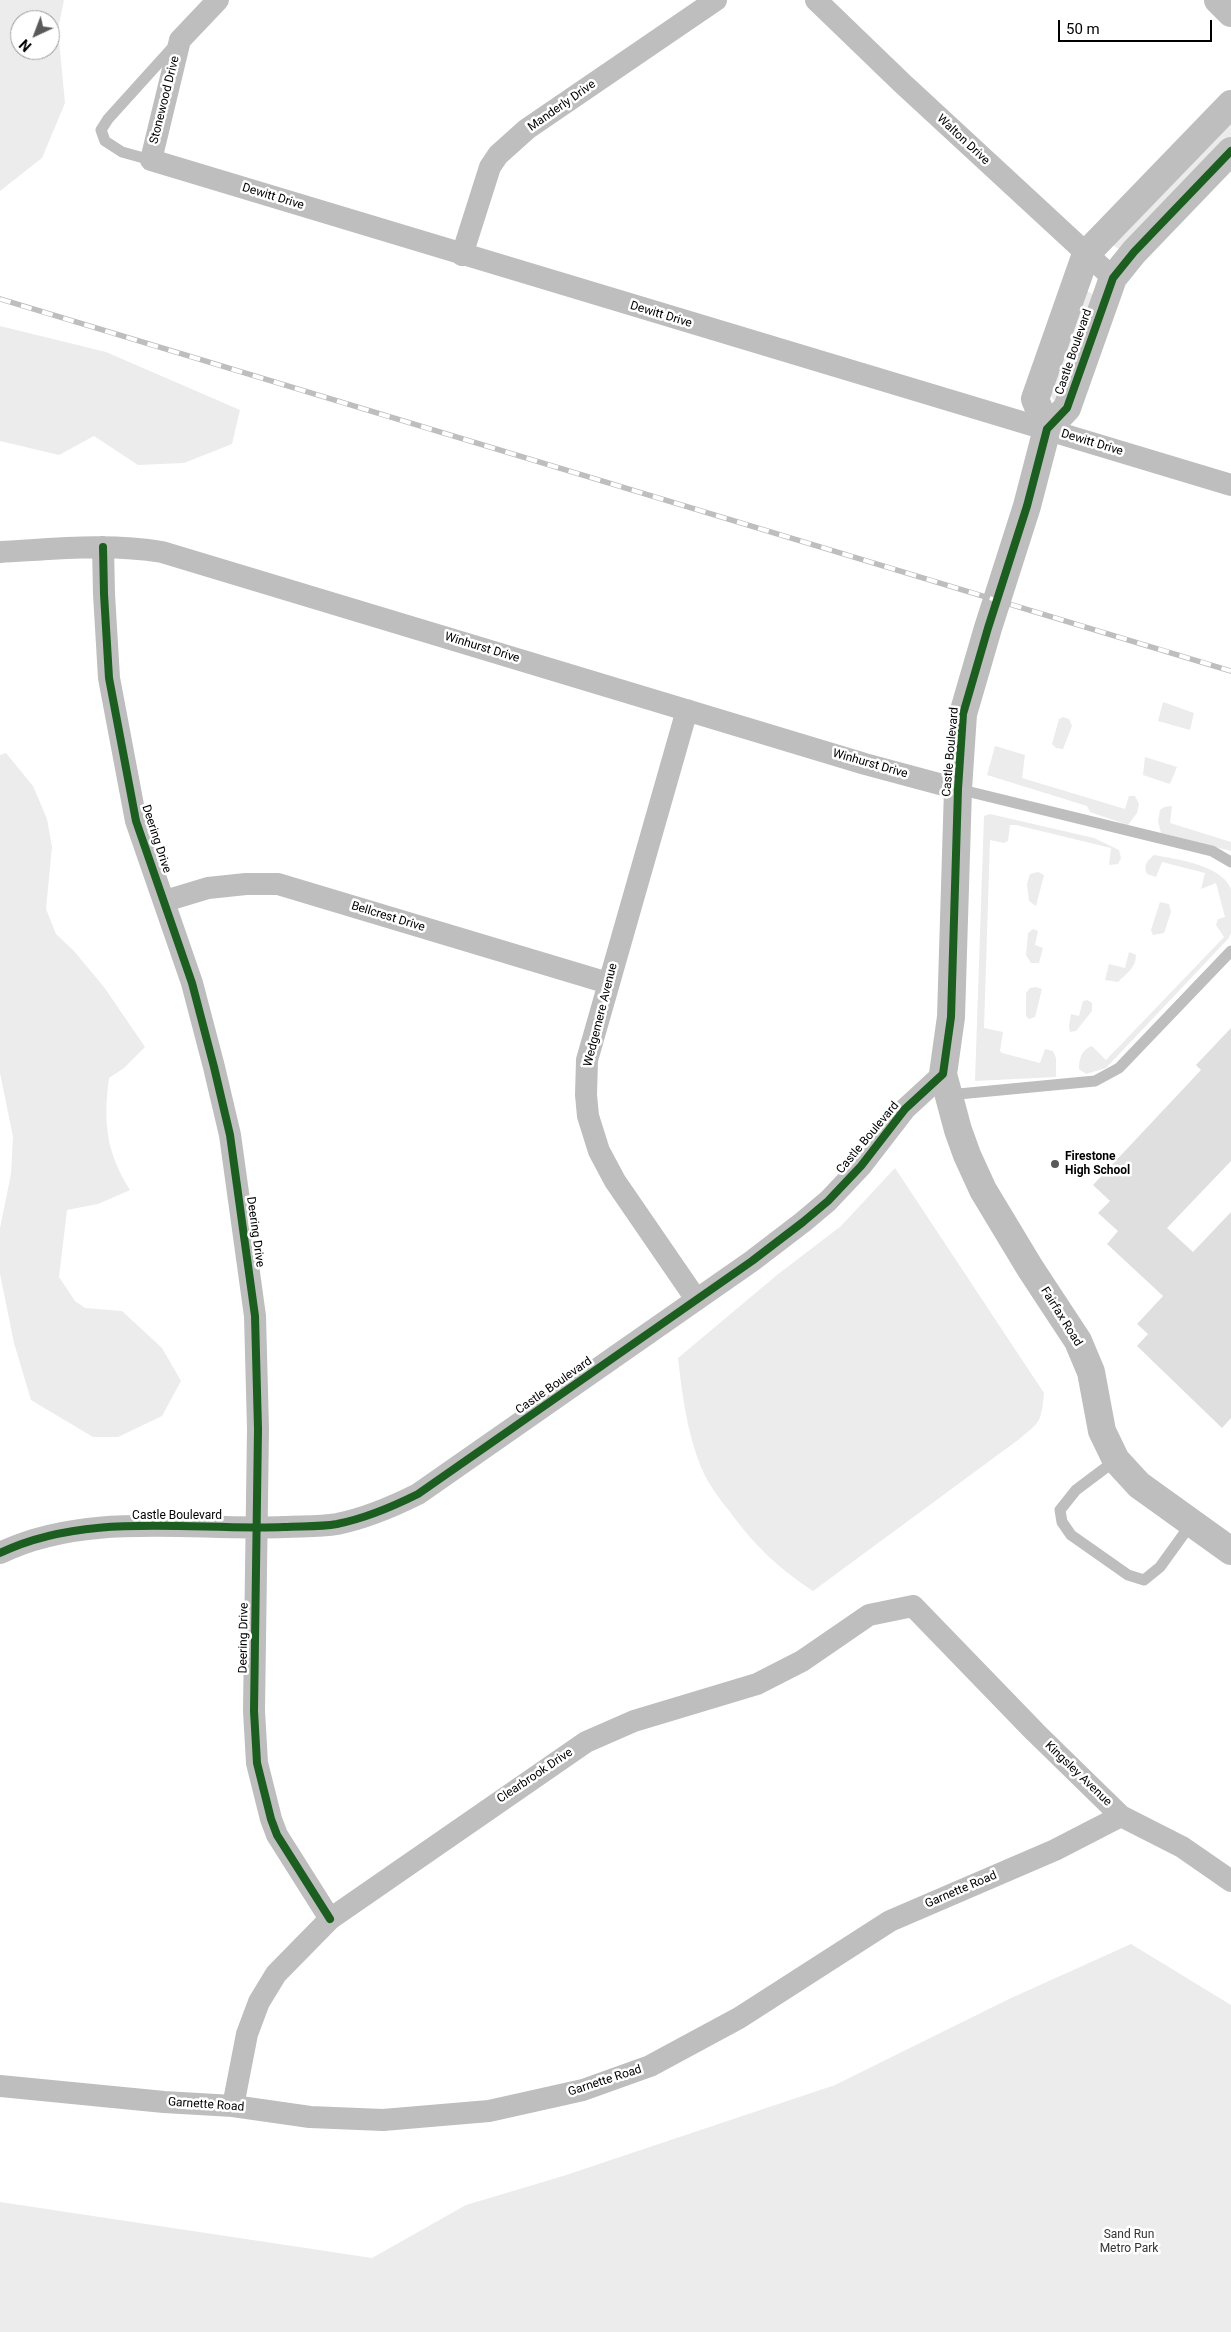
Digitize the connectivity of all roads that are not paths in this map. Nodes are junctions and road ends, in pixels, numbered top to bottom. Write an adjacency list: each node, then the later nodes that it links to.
1 (218, 0): 6 (street, Stonewood Drive)
2 (716, 0): 11 (street, Manderly Drive)
3 (816, 0): 12 (street, Walton Drive)
4 (1218, 0): 5 (street)
5 (1231, 12)
6 (180, 40): 8 (lane, Stonewood Drive); 10 (street, Stonewood Drive)
7 (1231, 104): 12 (street, Castle Boulevard)
8 (101, 130): 10 (lane, Dewitt Drive)
9 (1231, 151): 13 (street, Castle Boulevard)
10 (150, 160): 11 (street, Dewitt Drive)
11 (462, 254): 14 (street, Dewitt Drive)
12 (1086, 254): 13 (street, Walton Drive); 14 (street, Castle Boulevard)
13 (1113, 278): 14 (street, Castle Boulevard)
14 (1047, 429): 15 (street, Dewitt Drive); 19 (street, Castle Boulevard)
15 (1231, 485)
16 (104, 547): 17 (street, Winhurst Drive); 18 (street, Winhurst Drive); 21 (street, Deering Drive)
17 (0, 552)
18 (687, 710): 19 (street, Winhurst Drive); 23 (street, Wedgemere Avenue)
19 (958, 788): 20 (lane); 24 (street, Castle Boulevard)
20 (1231, 862)
21 (165, 901): 23 (street, Bellcrest Drive); 28 (street, Deering Drive)
22 (1231, 951): 24 (lane)
23 (608, 983): 25 (street, Wedgemere Avenue)
24 (946, 1085): 25 (street, Castle Boulevard); 26 (street, Fairfax Road)
25 (696, 1299): 28 (street, Castle Boulevard)
26 (1116, 1460): 27 (street, Fairfax Road); 27 (lane)
27 (1191, 1524): 29 (street, Fairfax Road)
28 (258, 1528): 30 (street, Castle Boulevard); 34 (street, Deering Drive)
29 (1231, 1551)
30 (0, 1553)
31 (947, 1641): 32 (street, Kingsley Avenue); 34 (street, Clearbrook Drive)
32 (1121, 1816): 33 (street, Kingsley Avenue); 36 (street, Garnette Road)
33 (1231, 1881)
34 (330, 1919): 36 (street, Clearbrook Drive)
35 (0, 2086): 36 (street, Garnette Road)
36 (233, 2106)

